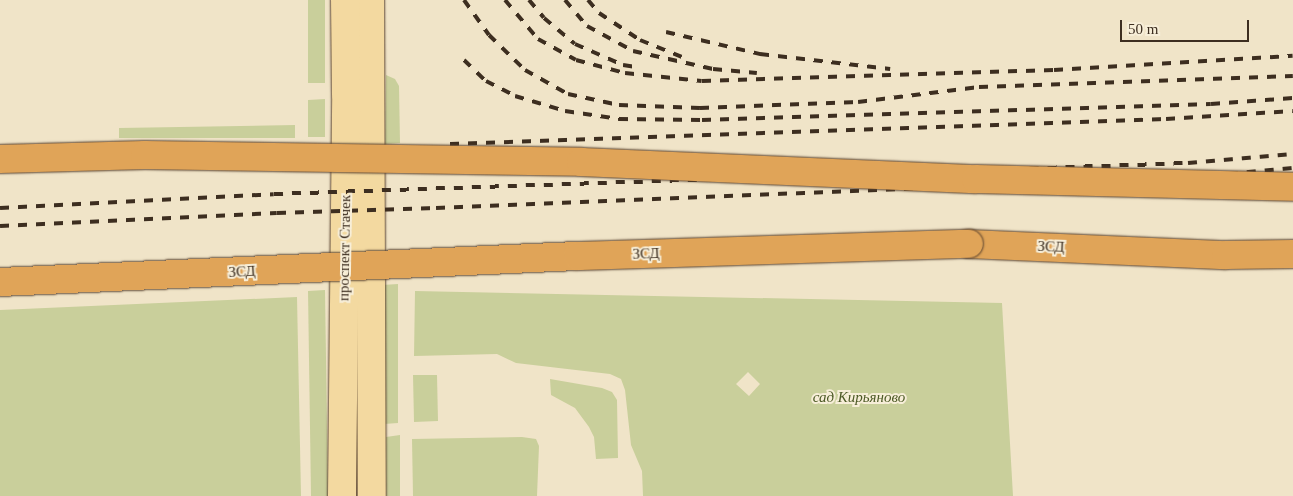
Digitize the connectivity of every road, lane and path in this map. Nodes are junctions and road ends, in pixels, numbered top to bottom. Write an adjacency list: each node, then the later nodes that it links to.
1 (345, 0): 7 (main road, проспект Стачек)
2 (370, 0): 8 (main road, проспект Стачек)
3 (0, 159): 4 (highway, bridge)
4 (1293, 187)
5 (1293, 254): 6 (highway, ЗСД, bridge)
6 (0, 282)
7 (342, 496)
8 (372, 496)

